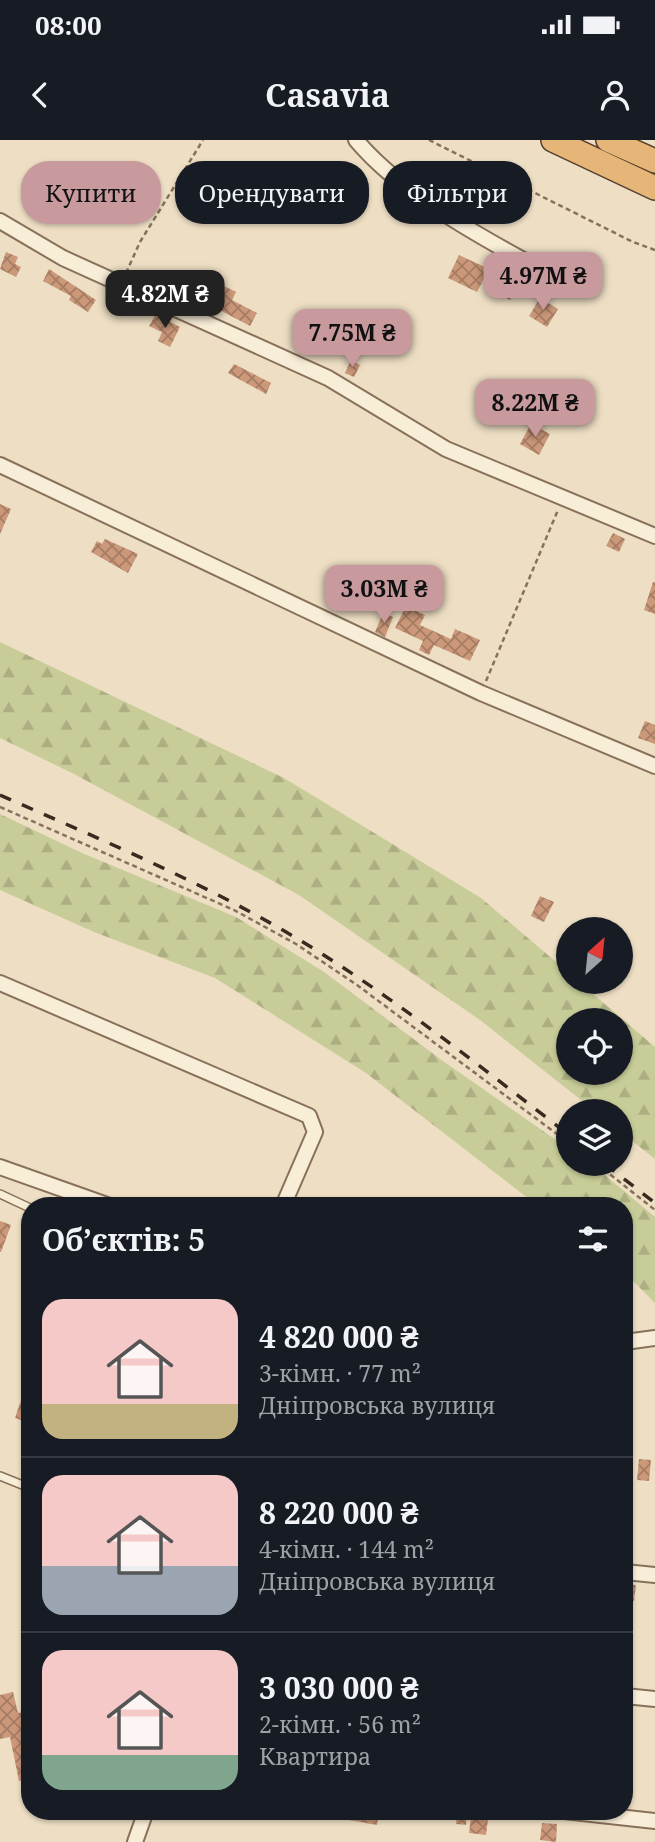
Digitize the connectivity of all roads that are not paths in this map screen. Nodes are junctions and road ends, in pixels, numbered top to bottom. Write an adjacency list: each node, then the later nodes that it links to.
1 (356, 140): 7 (street)
2 (553, 140): 5 (highway)
3 (608, 140): 4 (highway)
4 (655, 162)
5 (655, 188)
6 (0, 221): 9 (street)
7 (527, 262)
8 (0, 465): 10 (street)
9 (655, 536)
10 (655, 765)
11 (0, 983): 15 (street)
12 (0, 1167): 14 (street)
13 (0, 1194): 16 (lane)
14 (85, 1197)
15 (287, 1197)
16 (21, 1204)
17 (655, 1339): 18 (street)
18 (633, 1341)
19 (0, 1476): 20 (lane)
20 (21, 1485)
21 (633, 1573): 22 (street)
22 (655, 1575)
23 (633, 1697): 24 (street)
24 (655, 1699)
25 (633, 1819): 27 (street)
26 (143, 1820): 28 (street)
27 (655, 1821)
28 (135, 1842)

